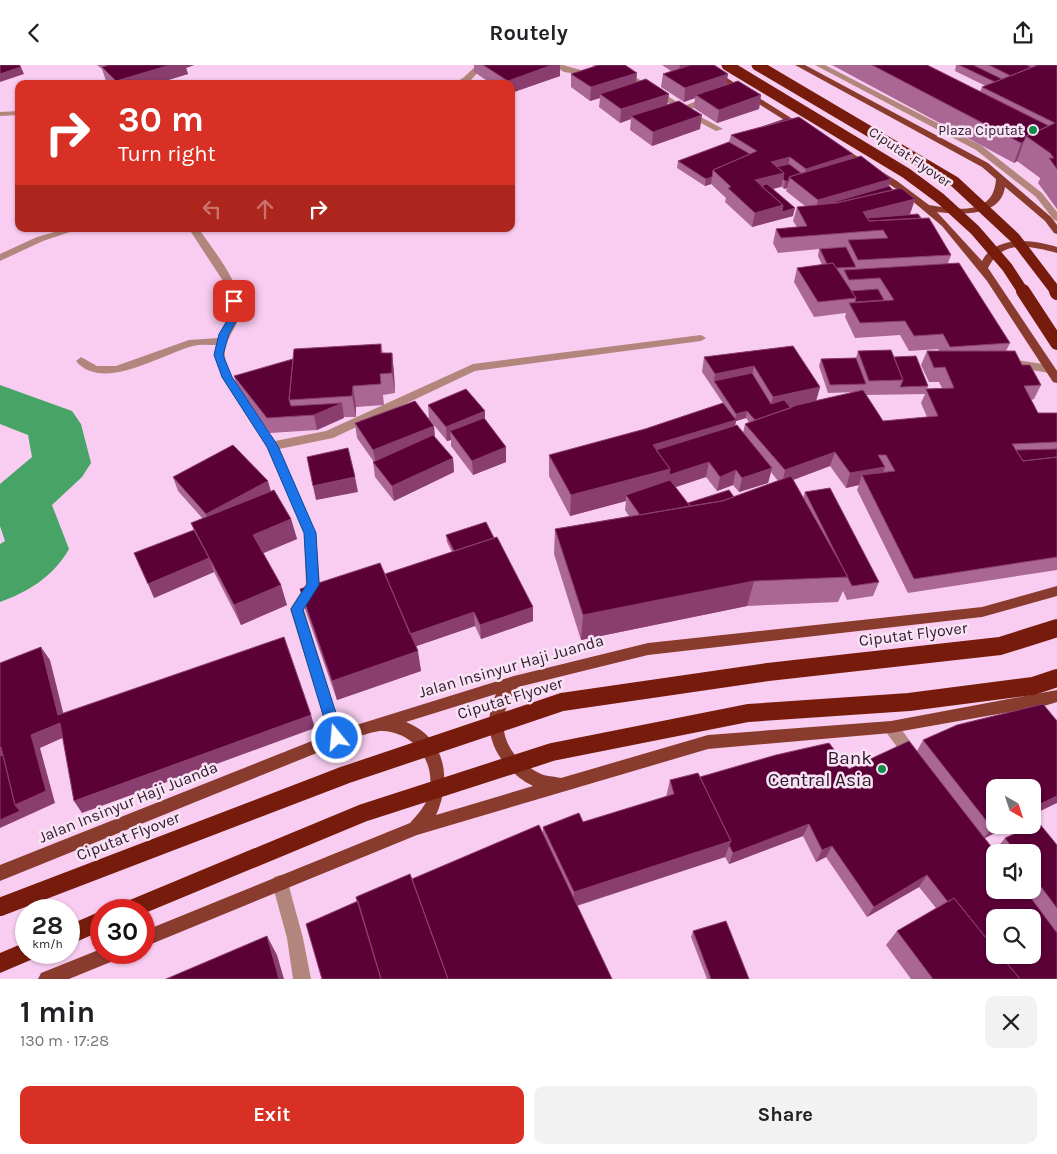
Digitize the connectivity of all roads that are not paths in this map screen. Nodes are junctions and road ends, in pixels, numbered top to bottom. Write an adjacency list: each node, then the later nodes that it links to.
1 (481, 65): 10 (street)
2 (557, 65): 9 (street)
3 (701, 65): 16 (main road)
4 (727, 65): 32 (highway, Ciputat Flyover, bridge)
5 (757, 65): 29 (highway, Ciputat Flyover, bridge)
6 (799, 65): 18 (main road)
7 (819, 65): 19 (street)
8 (617, 70): 12 (street)
9 (598, 74)
10 (466, 80)
11 (719, 95): 12 (street)
12 (683, 109): 15 (street)
13 (15, 113): 14 (street)
14 (0, 114)
15 (719, 129)
16 (810, 132)
17 (827, 142): 21 (main road)
18 (965, 153): 19 (street); 20 (main road)
19 (991, 157): 22 (street)
20 (1001, 177): 21 (main road); 23 (main road)
21 (925, 206): 28 (main road)
22 (1057, 218)
23 (1057, 231)
24 (64, 232): 27 (street)
25 (196, 232): 31 (street)
26 (1057, 250): 28 (main road)
27 (0, 258)
28 (983, 268): 35 (main road)
29 (1057, 293)
30 (701, 338): 37 (street)
31 (222, 341): 33 (street); 37 (street)
32 (1057, 343)
33 (80, 361)
34 (1006, 363): 35 (street)
35 (1050, 369): 36 (main road)
36 (1057, 379)
37 (272, 446): 45 (street)
38 (1057, 591): 41 (main road, Jalan Insinyur Haji Juanda)
39 (1057, 628): 52 (highway, Ciputat Flyover, bridge)
40 (1057, 678): 51 (highway, bridge)
41 (514, 682): 43 (main road, Jalan Insinyur Haji Juanda); 47 (main road)
42 (1057, 696): 44 (main road)
43 (381, 724): 45 (main road, Jalan Insinyur Haji Juanda); 48 (main road)
44 (890, 727): 46 (street); 47 (main road)
45 (337, 738): 49 (main road, Jalan Insinyur Haji Juanda)
46 (920, 766)
47 (563, 785): 48 (main road)
48 (416, 828): 50 (main road)
49 (0, 873)
50 (280, 883): 53 (main road); 58 (street)
51 (155, 899)
52 (0, 907)
53 (155, 934)
54 (15, 957): 56 (highway)
55 (90, 962): 57 (main road)
56 (0, 963)
57 (47, 979)
58 (302, 979)

